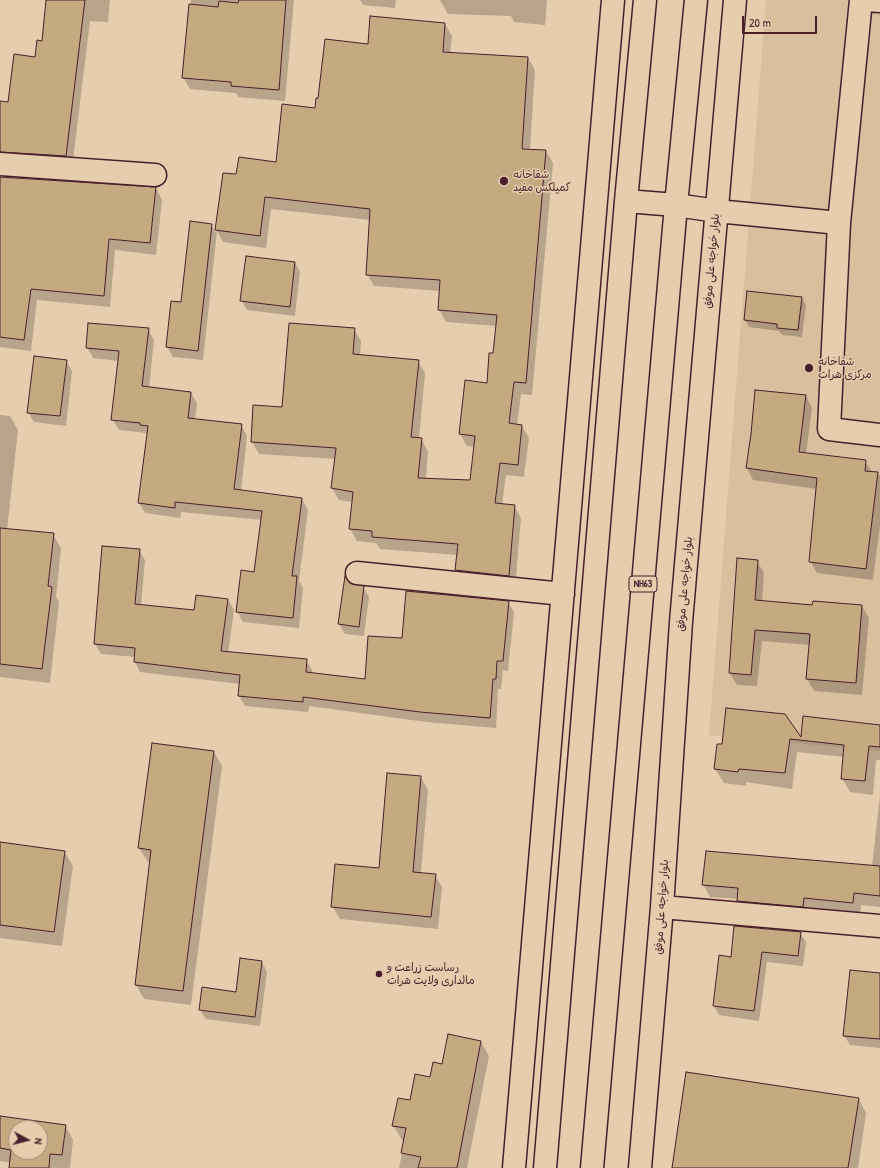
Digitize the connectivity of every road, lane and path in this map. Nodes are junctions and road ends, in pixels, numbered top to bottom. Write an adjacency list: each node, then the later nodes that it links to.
1 (613, 0): 16 (main road)
2 (645, 0): 10 (main road)
3 (696, 0): 11 (main road, NH63)
4 (736, 0): 12 (main road, بلوار خواجه علی موفق)
5 (860, 0): 13 (main road)
6 (865, 0): 7 (main road)
7 (880, 1)
8 (0, 164): 9 (main road)
9 (156, 175)
10 (626, 200): 11 (main road); 20 (main road)
11 (676, 204): 12 (main road); 21 (main road, NH63)
12 (717, 211): 13 (main road); 17 (main road, بلوار خواجه علی موفق)
13 (839, 223): 14 (main road)
14 (880, 435)
15 (357, 573): 16 (main road)
16 (563, 594): 19 (main road)
17 (662, 907): 18 (main road); 22 (main road, بلوار خواجه علی موفق)
18 (880, 926)
19 (514, 1168)
20 (545, 1168)
21 (592, 1168)
22 (640, 1168)

